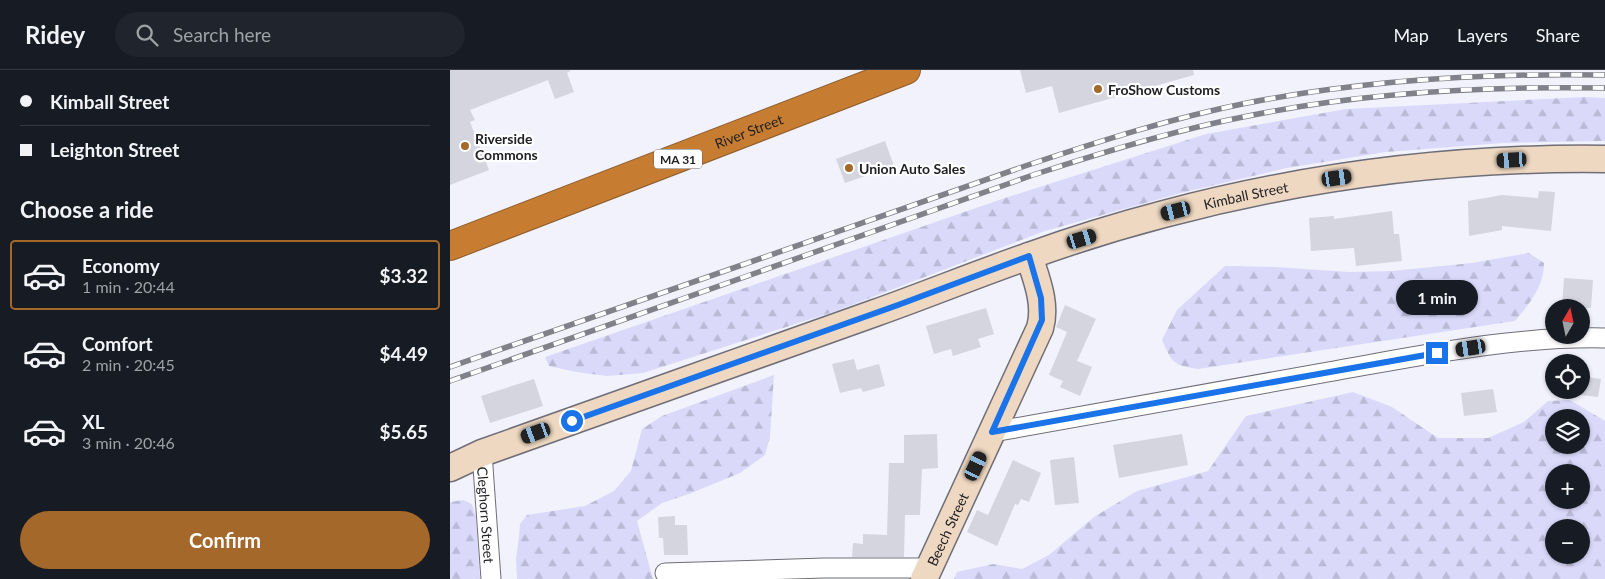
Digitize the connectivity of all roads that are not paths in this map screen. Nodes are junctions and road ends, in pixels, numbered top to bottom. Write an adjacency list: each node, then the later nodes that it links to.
1 (906, 70): 3 (highway, River Street / MA 31)
2 (1605, 159): 4 (main road, Kimball Street)
3 (450, 246)
4 (1029, 256): 6 (main road, Beech Street); 7 (main road, Kimball Street)
5 (1605, 338): 6 (street)
6 (992, 432): 10 (main road, Beech Street)
7 (482, 453): 8 (main road, Kimball Street); 11 (street, Cleghorn Street)
8 (450, 468)
9 (664, 573): 10 (street)
10 (926, 574)
11 (491, 579)

